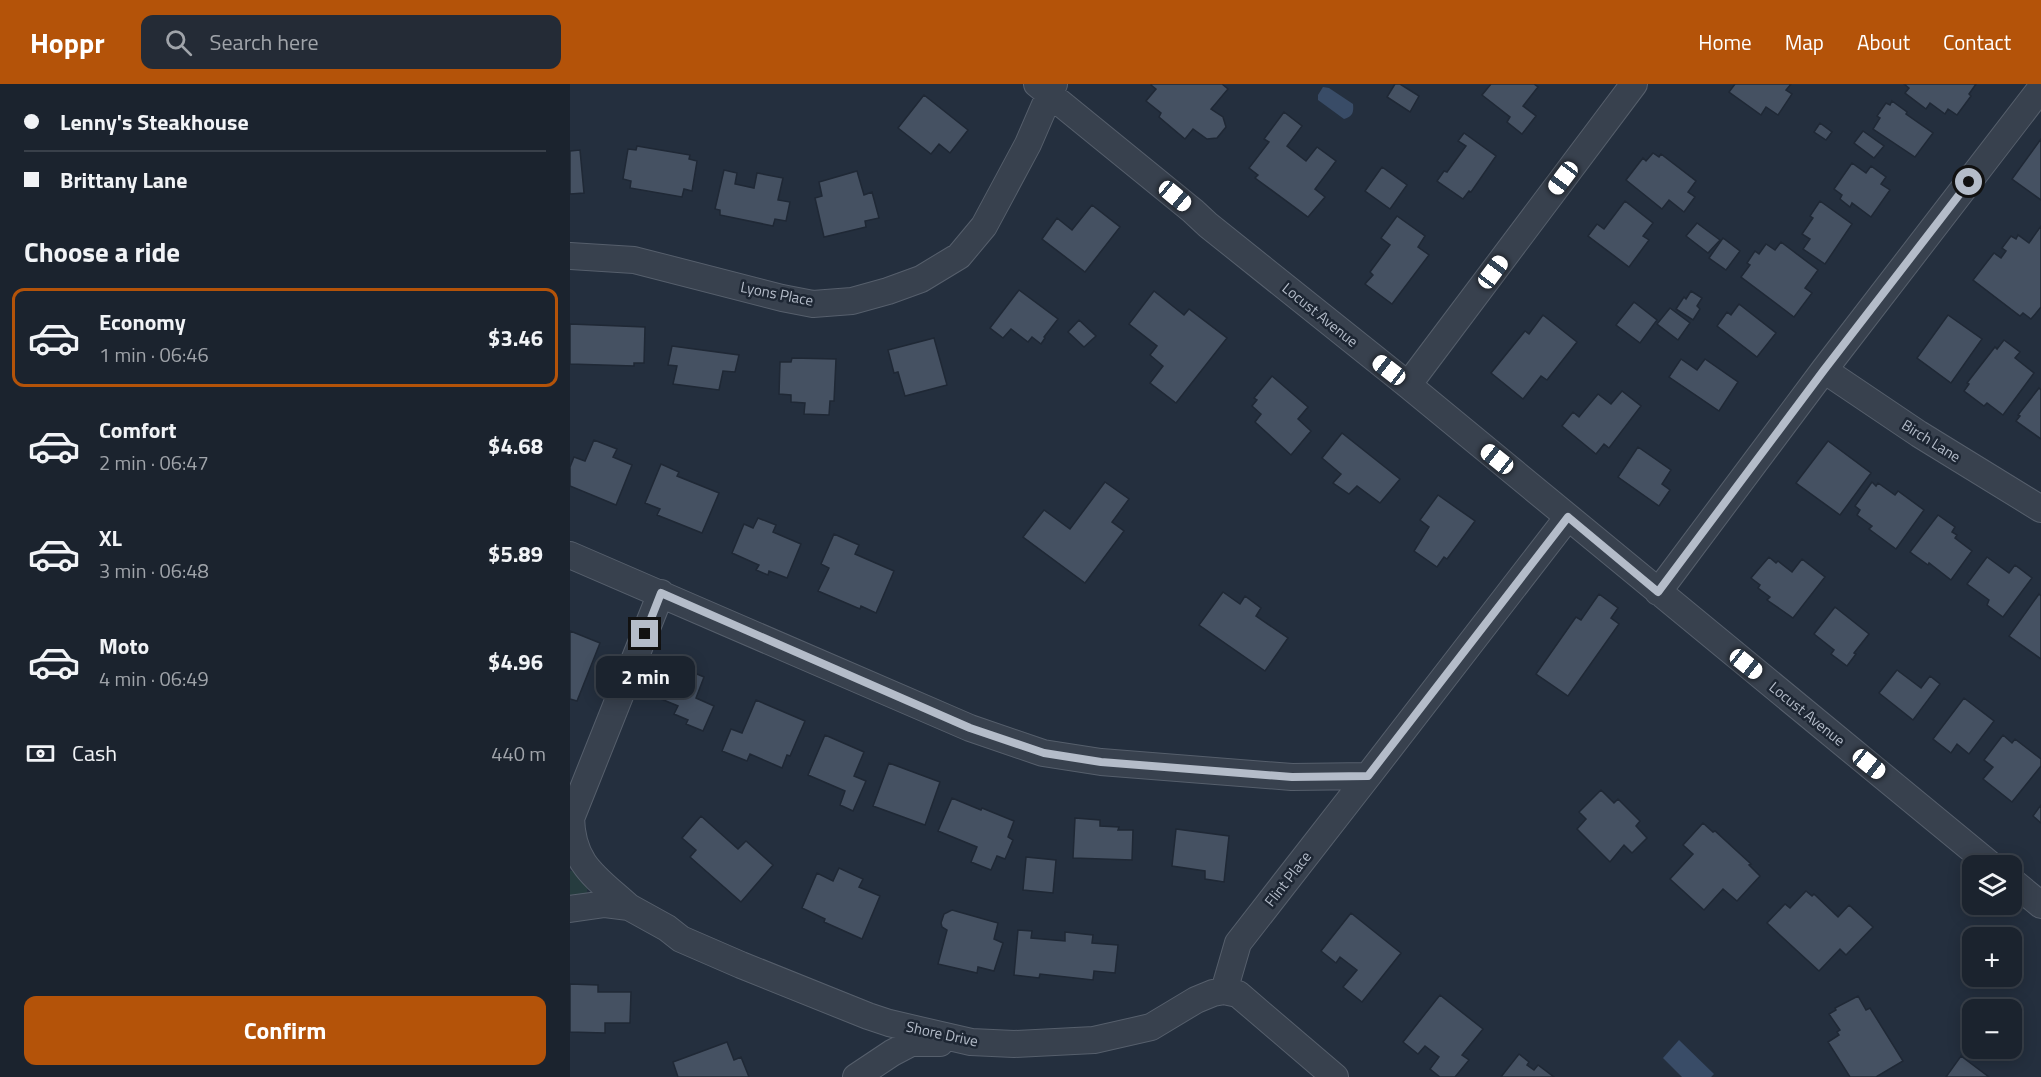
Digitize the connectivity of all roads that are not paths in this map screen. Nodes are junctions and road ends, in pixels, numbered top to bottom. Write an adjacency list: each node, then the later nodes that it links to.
1 (1634, 84): 6 (street)
2 (1047, 87): 4 (street, Lyons Place); 6 (street, Locust Avenue)
3 (2041, 88): 5 (street)
4 (570, 256)
5 (1824, 370): 7 (street, Birch Lane); 10 (street)
6 (1408, 385): 8 (street, Locust Avenue)
7 (2041, 509)
8 (1568, 517): 10 (street, Locust Avenue); 12 (street, Flint Place)
9 (570, 555): 11 (street)
10 (1658, 592): 14 (street, Locust Avenue)
11 (661, 593): 12 (street); 13 (street)
12 (1368, 776): 19 (street, Flint Place)
13 (570, 819): 17 (street)
14 (1979, 855)
15 (2022, 889): 16 (street)
16 (2041, 905)
17 (629, 906): 18 (street, Shore Drive); 20 (street, Shore Drive)
18 (570, 909)
19 (1224, 991): 21 (street, Shore Drive); 23 (street)
20 (868, 1016): 21 (street, Shore Drive); 22 (street)
21 (970, 1042): 22 (street)
22 (856, 1077)
23 (1335, 1077)

